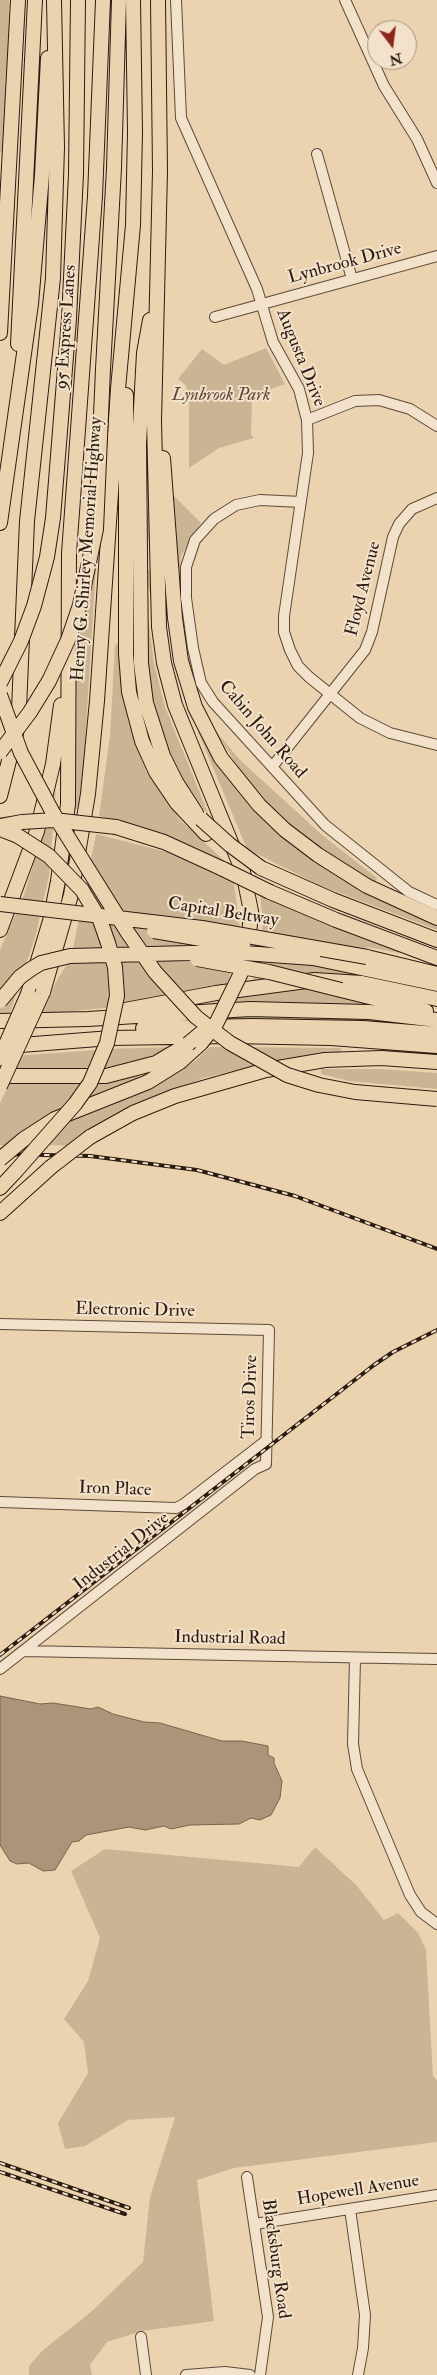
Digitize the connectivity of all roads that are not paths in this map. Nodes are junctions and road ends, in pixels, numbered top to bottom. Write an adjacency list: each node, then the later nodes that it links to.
1 (18, 0): 16 (highway)
2 (35, 0): 27 (highway)
3 (53, 0): 27 (highway); 38 (highway)
4 (78, 0): 32 (highway, bridge)
5 (98, 0): 12 (highway)
6 (103, 0): 12 (highway, 95 Express Lanes)
7 (119, 0): 36 (highway, bridge)
8 (133, 0): 20 (highway, Henry G. Shirley Memorial Highway)
9 (158, 0): 19 (highway)
10 (176, 0): 21 (street, Augusta Drive)
11 (345, 0): 14 (street)
12 (101, 79): 31 (highway, 95 Express Lanes)
13 (317, 154): 17 (street)
14 (437, 182)
15 (437, 256): 17 (street, Lynbrook Drive)
16 (2, 270): 18 (highway); 23 (highway)
17 (352, 280): 21 (street, Lynbrook Drive)
18 (0, 284)
19 (156, 285): 24 (highway); 40 (highway, bridge)
20 (128, 293): 40 (highway, bridge); 67 (highway, Henry G. Shirley Memorial Highway, bridge)
21 (262, 304): 22 (street, Lynbrook Drive); 25 (street, Augusta Drive)
22 (215, 317)
23 (0, 333)
24 (156, 345): 44 (highway); 61 (highway, bridge)
25 (307, 420): 26 (street); 29 (street, Augusta Drive)
26 (437, 426)
27 (12, 437): 30 (highway)
28 (437, 498): 34 (street, Floyd Avenue)
29 (300, 502): 34 (street, Augusta Drive); 37 (street, Cabin John Road)
30 (0, 523)
31 (67, 657): 45 (highway); 64 (highway, bridge)
32 (0, 683)
33 (0, 695): 68 (highway, bridge)
34 (330, 695): 35 (street, Augusta Drive); 37 (street, Floyd Avenue)
35 (437, 745)
36 (0, 752)
37 (272, 767): 41 (street, Cabin John Road)
38 (0, 796)
39 (0, 828): 49 (highway, bridge); 70 (highway, bridge)
40 (261, 868): 46 (highway)
41 (436, 903)
42 (0, 904): 50 (highway, Capital Beltway, bridge)
43 (0, 913): 48 (highway, bridge)
44 (437, 918)
45 (0, 930)
46 (437, 940)
47 (144, 954): 48 (highway, bridge); 54 (highway, bridge); 55 (highway, bridge)
48 (313, 958): 50 (highway)
49 (437, 958)
50 (366, 962): 51 (highway, Capital Beltway); 52 (highway)
51 (437, 974)
52 (437, 984)
53 (437, 999): 56 (highway)
54 (0, 1001)
55 (437, 1014)
56 (75, 1019): 57 (highway); 58 (highway)
57 (437, 1020)
58 (0, 1021)
59 (437, 1034): 60 (highway)
60 (0, 1038)
61 (194, 1044): 66 (highway); 69 (highway, bridge)
62 (0, 1046): 63 (highway)
63 (437, 1046)
64 (0, 1058)
65 (437, 1062): 71 (highway, bridge)
66 (0, 1076)
67 (0, 1086)
68 (437, 1099)
69 (0, 1159)
70 (0, 1188)
71 (0, 1213)
72 (0, 1324): 73 (street, Electronic Drive)
73 (269, 1330): 74 (street, Tiros Drive)
74 (266, 1440): 75 (street, Tiros Drive); 76 (street, Iron Place)
75 (266, 1464): 77 (street, Industrial Drive)
76 (0, 1502)
77 (46, 1632): 78 (street, Industrial Drive); 79 (street)
78 (22, 1651): 79 (street, Industrial Road); 82 (street, Industrial Drive)
79 (56, 1652): 80 (street, Industrial Road)
80 (355, 1658): 81 (street, Industrial Road); 83 (street)
81 (437, 1659)
82 (0, 1669)
83 (437, 1924)
84 (247, 2177): 87 (street, Blacksburg Road)
85 (437, 2195): 86 (street, Hopewell Avenue)
86 (350, 2209): 87 (street, Hopewell Avenue); 93 (street)
87 (255, 2224): 92 (street, Blacksburg Road)
88 (141, 2338): 89 (street)
89 (146, 2375)
90 (186, 2375): 91 (street)
91 (250, 2375)
92 (260, 2375)
93 (358, 2375)

